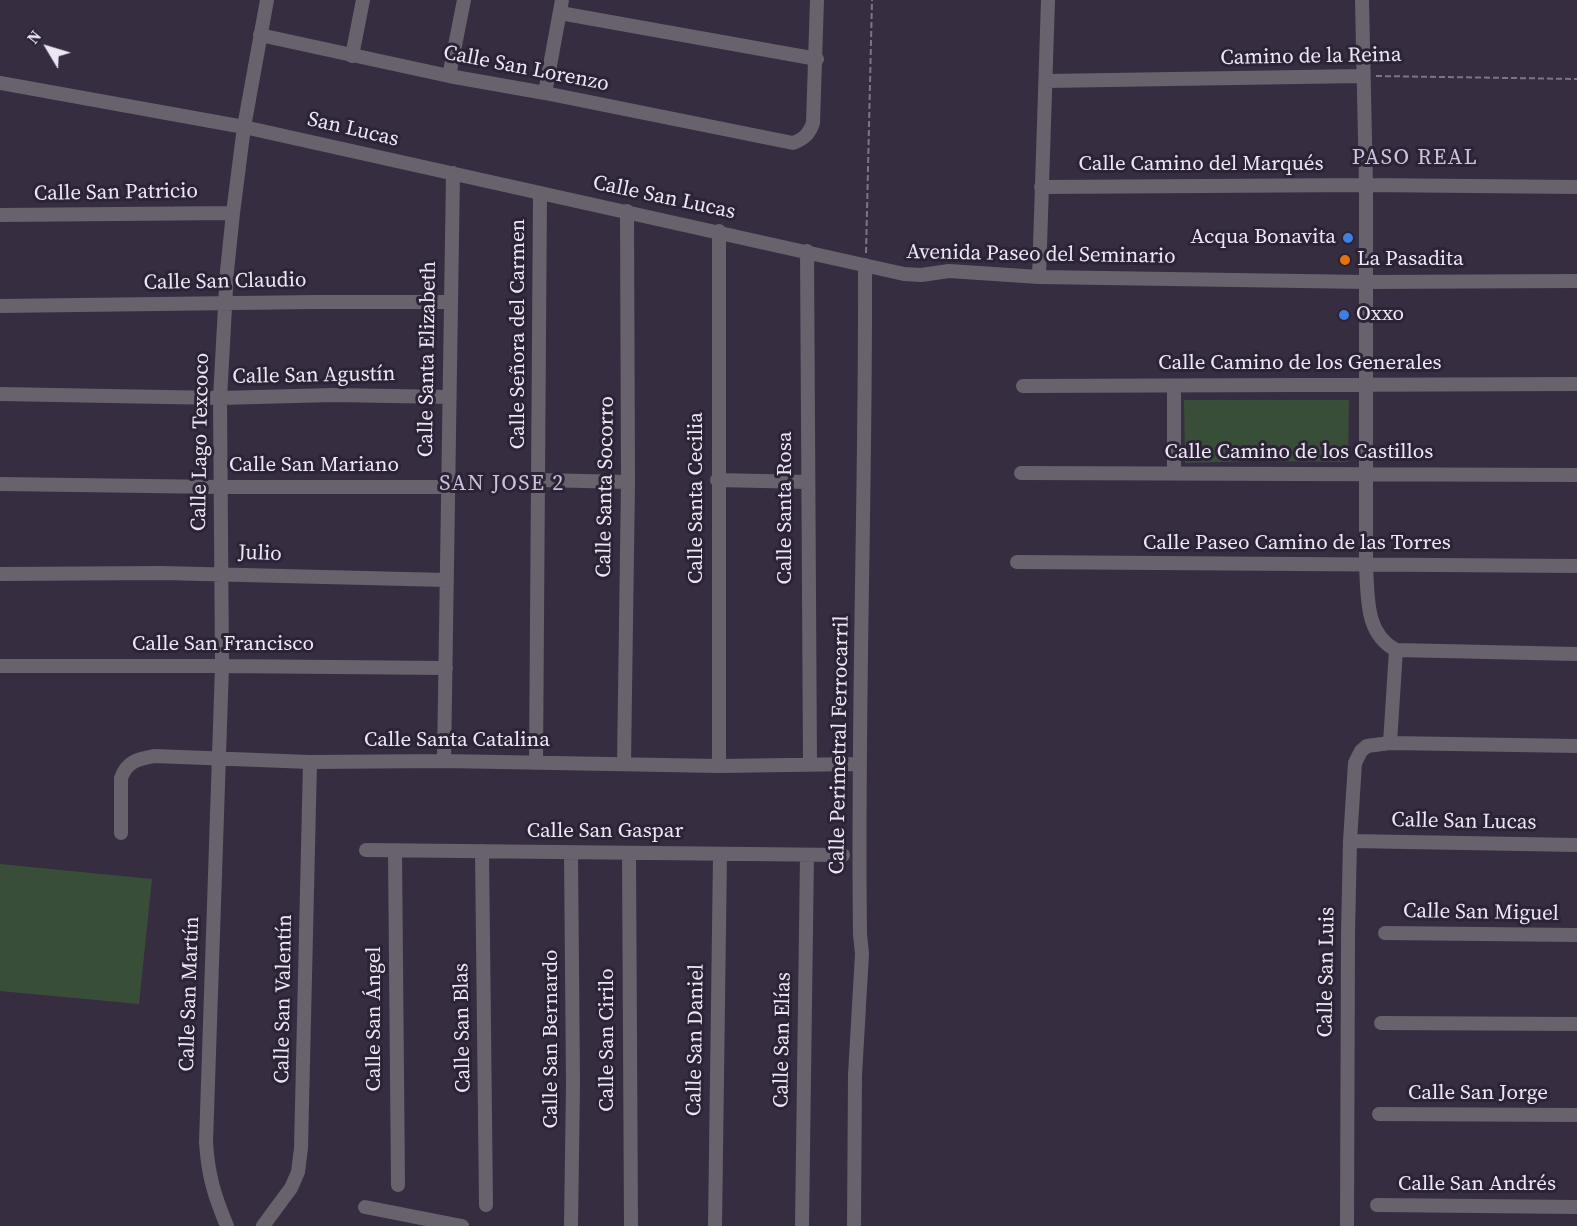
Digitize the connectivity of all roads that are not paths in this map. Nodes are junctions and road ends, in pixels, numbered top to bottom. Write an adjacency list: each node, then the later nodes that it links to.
1 (267, 0): 8 (street, Calle Lago Texcoco)
2 (363, 0): 9 (street)
3 (464, 0): 11 (street)
4 (818, 0): 10 (street)
5 (1048, 0): 13 (street)
6 (1362, 0): 12 (street)
7 (561, 6): 10 (street); 15 (street)
8 (260, 35): 9 (street, Calle San Lorenzo); 16 (street, Calle Lago Texcoco)
9 (352, 56): 11 (street, Calle San Lorenzo)
10 (817, 59): 15 (street, Calle San Lorenzo)
11 (449, 76): 15 (street, Calle San Lorenzo)
12 (1362, 76): 13 (street, Camino de la Reina); 18 (street)
13 (1046, 81): 19 (street)
14 (0, 83): 16 (street, San Lucas)
15 (544, 93)
16 (244, 127): 17 (street, San Lucas); 23 (street, Calle Lago Texcoco)
17 (453, 173): 21 (street, Calle San Lucas); 31 (street, Calle Santa Elizabeth)
18 (1366, 185): 19 (street, Calle Camino del Marqués); 20 (street, Calle Camino del Marqués); 30 (street)
19 (1041, 187): 28 (street)
20 (1577, 187)
21 (540, 193): 22 (street, Calle San Lucas); 45 (street, Calle Señora del Carmen)
22 (627, 211): 25 (street, Calle San Lucas); 47 (street, Calle Santa Socorro)
23 (233, 213): 24 (street, Calle San Patricio); 32 (street, Calle Lago Texcoco)
24 (0, 215)
25 (718, 231): 26 (street, Calle San Lucas); 46 (street, Calle Santa Cecilia)
26 (807, 251): 27 (street, Calle San Lucas); 48 (street, Calle Santa Rosa)
27 (865, 265): 28 (street, Avenida Paseo del Seminario); 71 (street, Calle Perimetral Ferrocarril)
28 (1039, 277): 30 (street, Avenida Paseo del Seminario)
29 (1577, 281): 30 (street, Avenida Paseo del Seminario)
30 (1366, 282): 35 (street)
31 (450, 302): 32 (street, Calle San Claudio); 39 (street, Calle Santa Elizabeth)
32 (226, 304): 33 (street, Calle San Claudio); 40 (street, Calle Lago Texcoco)
33 (0, 306)
34 (1577, 384): 35 (street, Calle Camino de los Generales)
35 (1365, 385): 37 (street, Calle Camino de los Generales); 43 (street)
36 (1023, 386): 37 (street, Calle Camino de los Generales)
37 (1174, 386): 42 (street)
38 (0, 394): 40 (street, Calle San Agustín)
39 (449, 397): 40 (street, Calle San Agustín); 51 (street, Calle Santa Elizabeth)
40 (220, 398): 50 (street, Calle Lago Texcoco)
41 (1022, 473): 42 (street, Calle Camino de los Castillos)
42 (1174, 473): 43 (street, Calle Camino de los Castillos)
43 (1365, 474): 44 (street, Calle Camino de los Castillos); 53 (street)
44 (1577, 474)
45 (539, 480): 47 (street); 68 (street, Calle Señora del Carmen)
46 (717, 480): 48 (street); 72 (street, Calle Santa Cecilia)
47 (628, 482): 69 (street, Calle Santa Socorro)
48 (807, 482): 70 (street, Calle Santa Rosa)
49 (0, 484): 50 (street, Calle San Mariano)
50 (221, 487): 51 (street, Calle San Mariano); 56 (street, Calle Lago Texcoco)
51 (447, 487): 57 (street, Calle Santa Elizabeth)
52 (1017, 562): 53 (street, Calle Paseo Camino de las Torres)
53 (1366, 566): 54 (street, Calle Paseo Camino de las Torres); 58 (street)
54 (1577, 566)
55 (0, 574): 56 (street, Julio)
56 (221, 574): 57 (street, Julio); 61 (street, Calle Lago Texcoco)
57 (446, 580): 62 (street, Calle Santa Elizabeth)
58 (1396, 650): 59 (street); 63 (street)
59 (1577, 654)
60 (0, 666): 61 (street, Calle San Francisco)
61 (222, 666): 62 (street, Calle San Francisco); 65 (street, Calle Lago Texcoco)
62 (446, 668): 67 (street, Calle Santa Elizabeth)
63 (1389, 743): 64 (street, Calle San Luis); 74 (street, Calle San Luis)
64 (1577, 746)
65 (219, 759): 66 (street, Calle Santa Catalina); 73 (street, Calle Santa Catalina); 95 (street, Calle San Martín)
66 (310, 762): 67 (street, Calle Santa Catalina); 96 (street, Calle San Valentín)
67 (444, 762): 68 (street, Calle Santa Catalina)
68 (536, 763): 69 (street, Calle Santa Catalina)
69 (624, 763): 72 (street, Calle Santa Catalina)
70 (810, 764): 71 (street, Calle Santa Catalina); 72 (street, Calle Santa Catalina)
71 (859, 764): 102 (street, Calle Perimetral Ferrocarril)
72 (719, 766)
73 (121, 833)
74 (1350, 841): 75 (street, Calle San Lucas); 103 (street, Calle San Luis)
75 (1577, 845)
76 (366, 850): 78 (street, Calle San Gaspar)
77 (482, 851): 78 (street, Calle San Gaspar); 79 (street, Calle San Gaspar); 91 (street, Calle San Blas)
78 (395, 852): 90 (street, Calle San Ángel)
79 (571, 853): 80 (street, Calle San Gaspar); 98 (street, Calle San Bernardo)
80 (628, 853): 81 (street, Calle San Gaspar); 99 (street, Calle San Cirilo)
81 (720, 854): 82 (street, Calle San Gaspar); 100 (street, Calle San Daniel)
82 (807, 855): 83 (street, Calle San Gaspar); 101 (street, Calle San Elías)
83 (843, 855)
84 (1385, 933): 85 (street, Calle San Miguel)
85 (1577, 935)
86 (1381, 1023): 87 (street)
87 (1577, 1024)
88 (1379, 1114): 89 (street, Calle San Jorge)
89 (1577, 1115)
90 (398, 1185)
91 (486, 1205)
92 (1377, 1205): 94 (street, Calle San Andrés)
93 (365, 1206): 97 (street)
94 (1577, 1207)
95 (227, 1226)
96 (263, 1226)
97 (462, 1226)
98 (571, 1226)
99 (631, 1226)
100 (715, 1226)
101 (802, 1226)
102 (854, 1226)
103 (1347, 1226)

